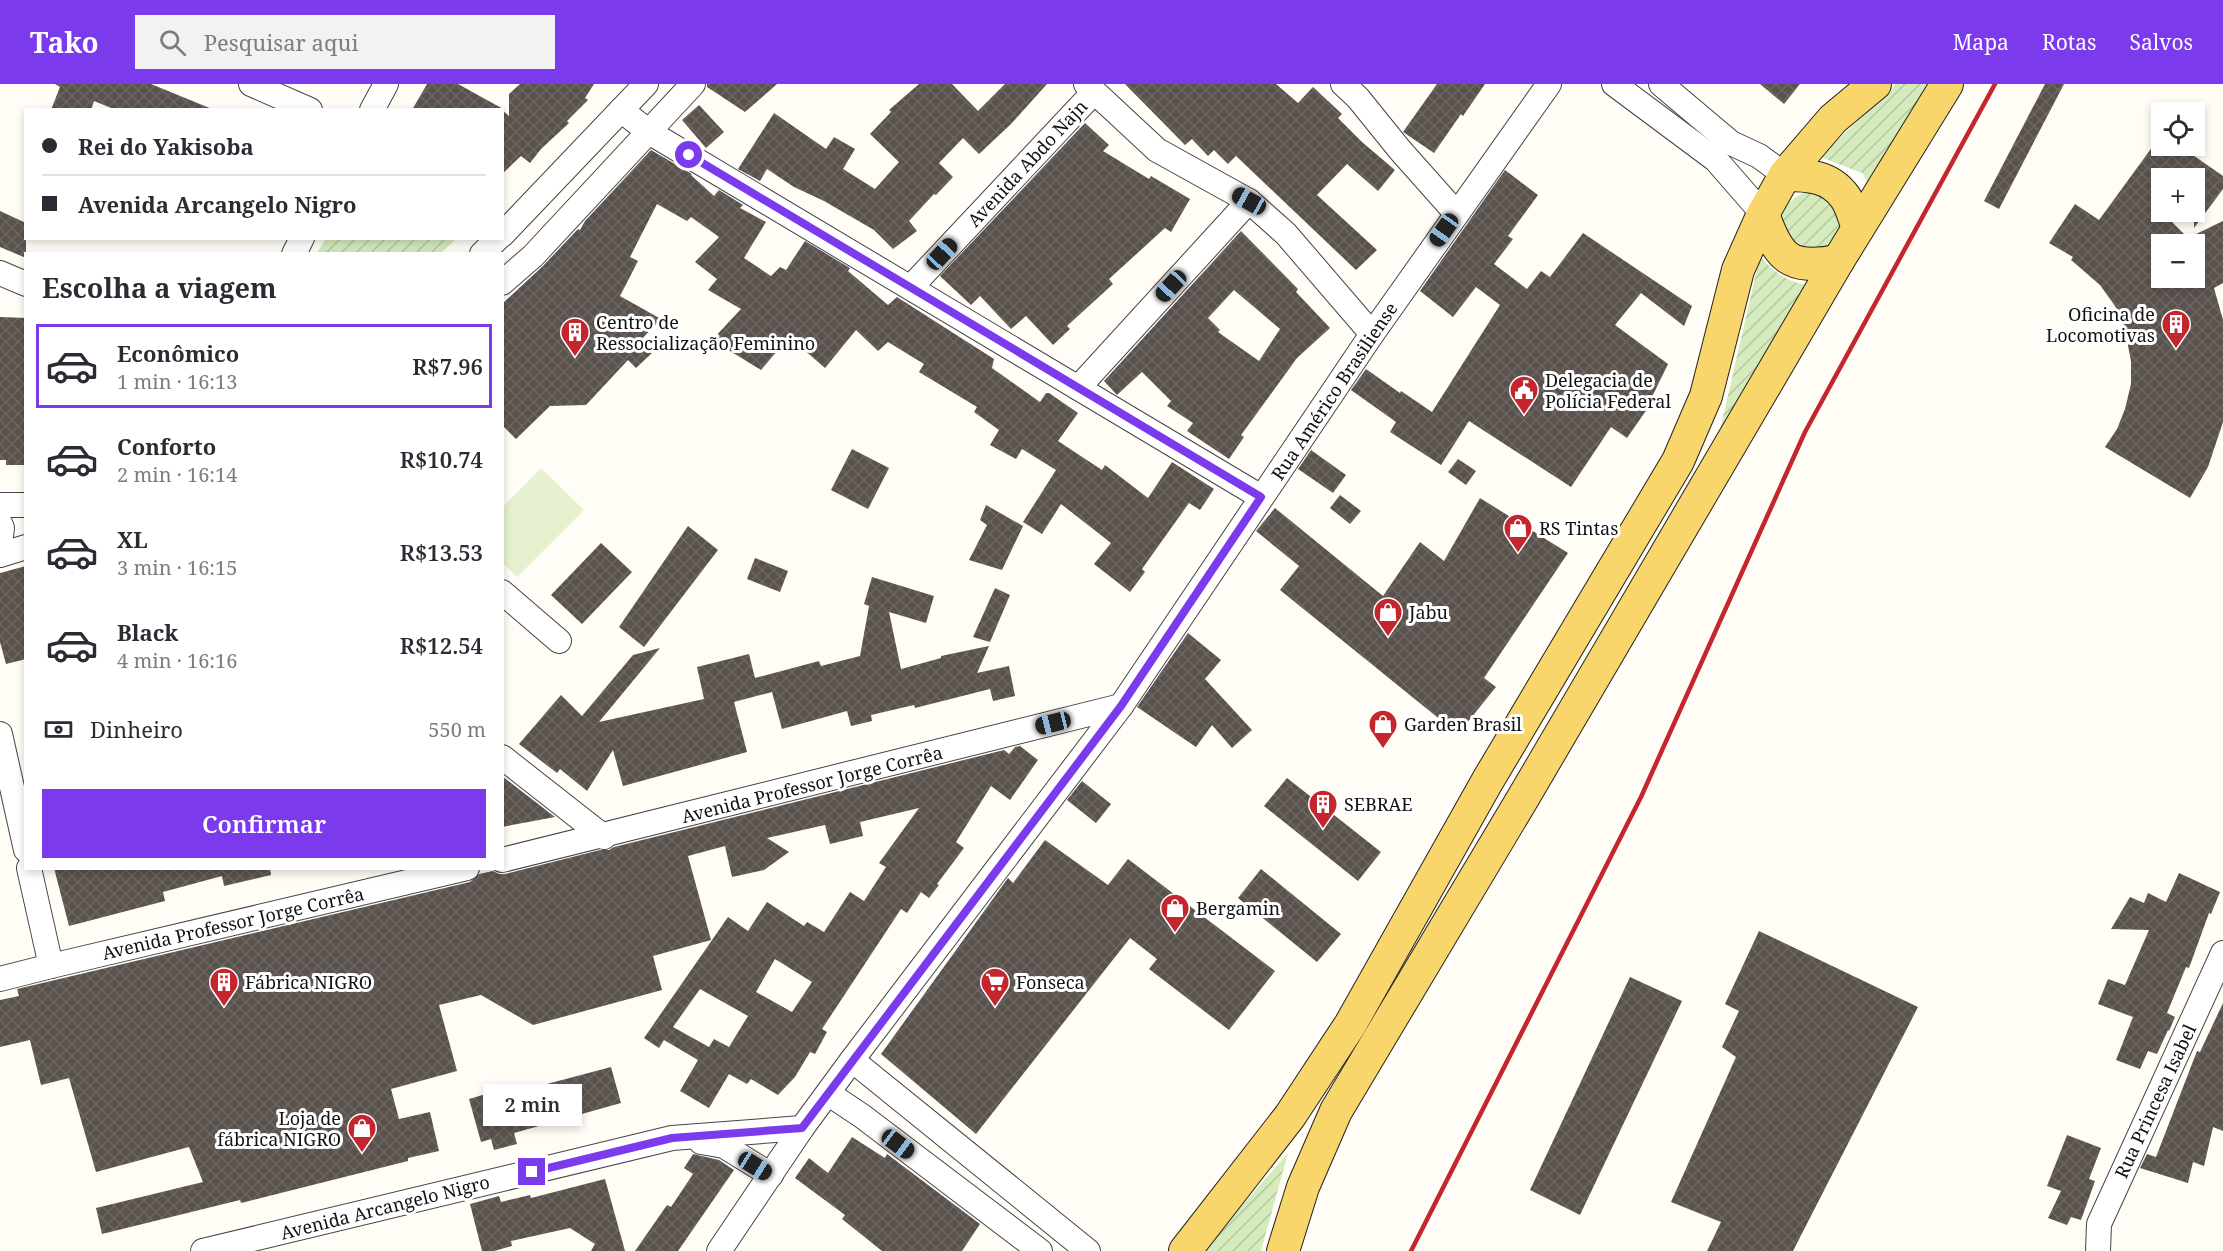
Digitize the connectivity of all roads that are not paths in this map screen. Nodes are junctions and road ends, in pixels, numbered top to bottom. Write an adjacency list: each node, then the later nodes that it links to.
1 (251, 84): 12 (street)
2 (386, 84): 13 (street)
3 (646, 84): 14 (street)
4 (693, 84): 15 (street)
5 (1343, 84): 18 (street)
6 (1549, 84): 18 (street, Rua Américo Brasiliense)
7 (1614, 84): 19 (street)
8 (1661, 84): 16 (street)
9 (1875, 84): 16 (main road)
10 (1947, 84): 20 (main road)
11 (1090, 88): 17 (street); 29 (street, Avenida Abdo Najn)
12 (305, 108)
13 (373, 108)
14 (621, 110): 15 (street); 21 (street)
15 (649, 132): 24 (street); 29 (street)
16 (1785, 175): 19 (main road); 20 (main road)
17 (1249, 201): 30 (street); 31 (street)
18 (1456, 213): 30 (street, Rua Américo Brasiliense)
19 (1762, 214): 25 (main road); 63 (main road)
20 (1858, 228): 25 (main road)
21 (504, 234): 24 (street)
22 (497, 240): 23 (street)
23 (484, 252)
24 (533, 256): 27 (street)
25 (1838, 261): 64 (main road)
26 (0, 273): 28 (street)
27 (504, 281)
28 (24, 283)
29 (911, 287): 31 (street)
30 (1372, 333): 32 (street, Rua Américo Brasiliense)
31 (1078, 388): 32 (street)
32 (1261, 497): 41 (street, Rua Américo Brasiliense)
33 (0, 505): 34 (street)
34 (24, 505)
35 (0, 523): 36 (street)
36 (0, 545)
37 (24, 549): 38 (street)
38 (0, 555)
39 (504, 594): 40 (street)
40 (559, 641)
41 (1121, 706): 44 (street, Avenida Professor Jorge Corrêa); 52 (street, Rua Américo Brasiliense)
42 (0, 734): 45 (street)
43 (504, 759): 44 (street)
44 (604, 837): 46 (street, Avenida Professor Jorge Corrêa)
45 (24, 841)
46 (504, 860)
47 (29, 870): 50 (street)
48 (459, 870): 50 (street, Avenida Professor Jorge Corrêa)
49 (2223, 953): 65 (street, Rua Princesa Isabel)
50 (51, 966): 51 (street, Avenida Professor Jorge Corrêa)
51 (0, 980)
52 (852, 1060): 53 (street, Rua Américo Brasiliense); 56 (street)
53 (829, 1094): 54 (street, Rua Américo Brasiliense); 58 (street)
54 (802, 1128): 55 (street, Avenida Arcangelo Nigro); 57 (street, Rua Américo Brasiliense)
55 (672, 1138): 57 (street, Avenida Arcangelo Nigro); 59 (street, Avenida Arcangelo Nigro)
56 (990, 1173): 58 (street); 62 (street)
57 (771, 1175): 60 (street, Rua Américo Brasiliense)
58 (970, 1198): 61 (street)
59 (203, 1251)
60 (719, 1251)
61 (1040, 1251)
62 (1089, 1251)
63 (1185, 1251)
64 (1282, 1251)
65 (2098, 1251)

